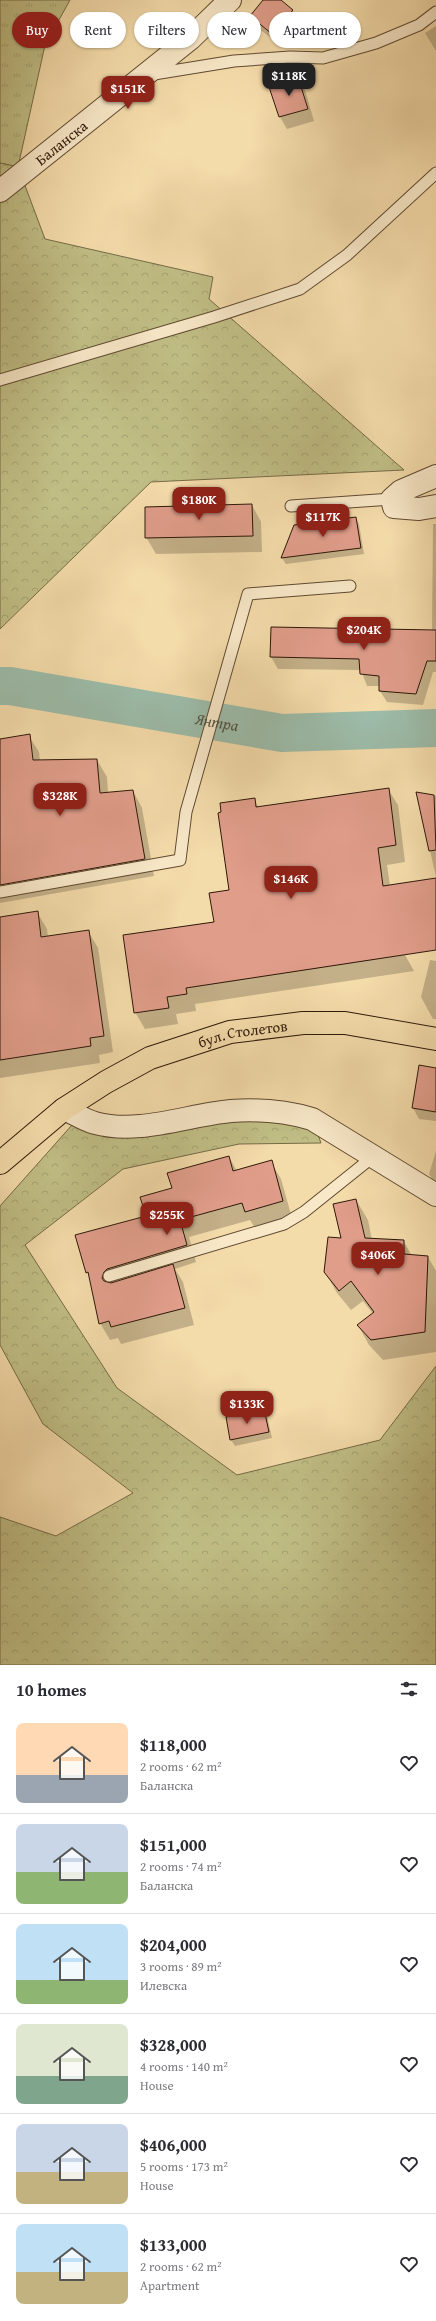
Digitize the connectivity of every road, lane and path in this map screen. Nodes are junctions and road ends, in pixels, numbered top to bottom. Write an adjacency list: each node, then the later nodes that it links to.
1 (230, 0): 3 (street, Баланска)
2 (436, 12): 3 (lane)
3 (144, 75): 5 (street, Баланска)
4 (436, 173): 6 (lane)
5 (0, 191)
6 (0, 380)
7 (436, 476): 8 (street)
8 (392, 499): 9 (lane); 10 (street)
9 (291, 506)
10 (436, 506)
11 (350, 586): 12 (lane)
12 (0, 892)
13 (436, 1039): 14 (main road, бул. Столетов)
14 (64, 1109): 15 (street); 16 (main road, бул. Столетов)
15 (374, 1156): 17 (street); 18 (lane)
16 (0, 1163)
17 (436, 1195)
18 (109, 1276)

